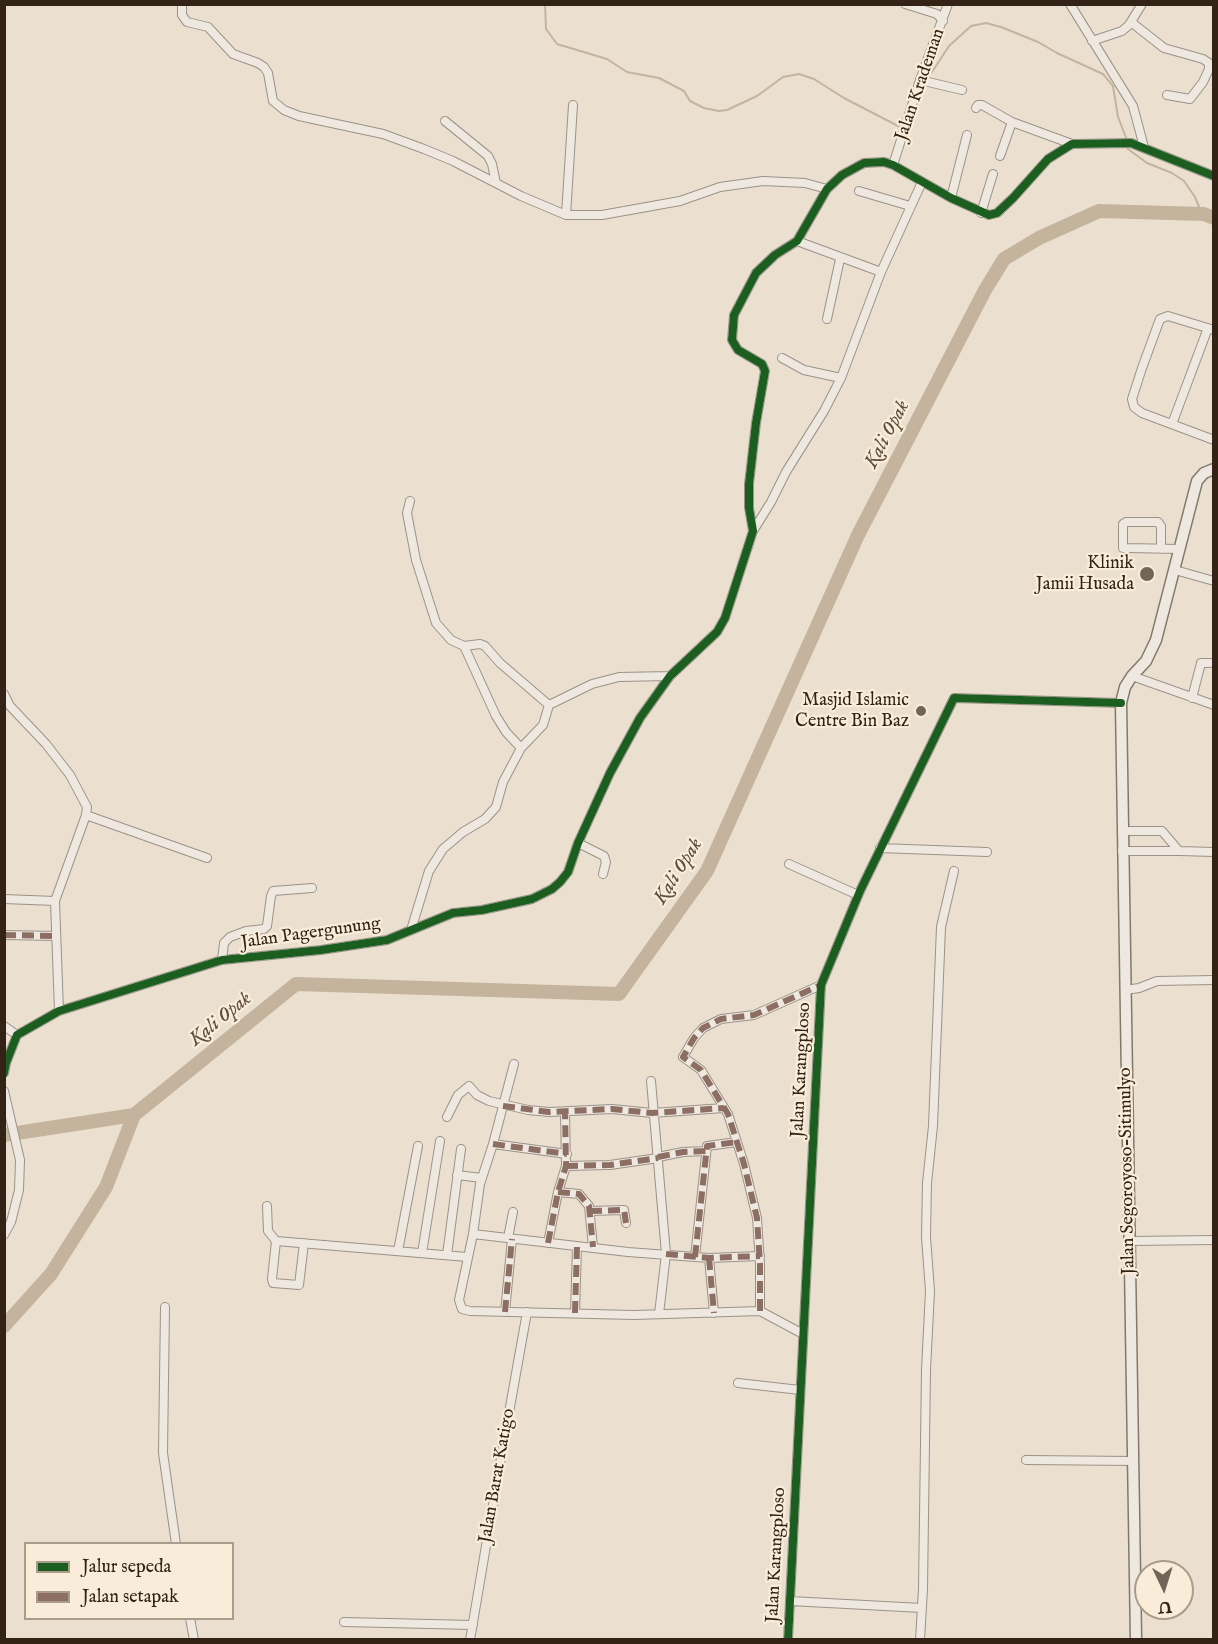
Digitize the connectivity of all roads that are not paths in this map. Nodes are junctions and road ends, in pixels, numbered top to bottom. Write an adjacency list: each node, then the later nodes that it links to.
1 (182, 4): 24 (street)
2 (905, 4): 6 (street)
3 (948, 4): 6 (street, Jalan Krademan)
4 (1070, 4): 8 (street)
5 (1142, 4): 7 (street)
6 (943, 21): 9 (street, Jalan Krademan)
7 (1131, 22): 8 (street); 11 (street)
8 (1092, 41): 18 (street)
9 (920, 80): 10 (street); 20 (street, Jalan Krademan)
10 (962, 90)
11 (1167, 94)
12 (573, 105): 30 (street)
13 (976, 108): 15 (street)
14 (445, 121): 24 (street)
15 (1012, 122): 17 (street); 19 (street)
16 (967, 135): 27 (street)
17 (1072, 144): 18 (street); 29 (street)
18 (1144, 147): 21 (street)
19 (1000, 156)
20 (893, 165): 23 (street, Jalan Pagergunung); 25 (street, Jalan Pagergunung)
21 (1212, 173)
22 (993, 174): 29 (street)
23 (922, 182): 27 (street, Jalan Pagergunung); 28 (street)
24 (496, 183): 30 (street)
25 (827, 189): 30 (street); 31 (street, Jalan Pagergunung)
26 (859, 191): 28 (street)
27 (951, 198): 29 (street, Jalan Pagergunung)
28 (910, 206): 33 (street)
29 (981, 213)
30 (566, 215)
31 (797, 242): 32 (street); 42 (street, Jalan Pagergunung)
32 (840, 259): 33 (street); 34 (street)
33 (881, 272): 37 (street)
34 (827, 319)
35 (1211, 329): 38 (street); 38 (street)
36 (782, 358): 37 (street)
37 (841, 378): 42 (street)
38 (1172, 424): 39 (street)
39 (1214, 440)
40 (1214, 469): 44 (main road)
41 (410, 501): 47 (street)
42 (753, 531): 49 (street, Jalan Pagergunung)
43 (1161, 549): 43 (street); 44 (street)
44 (1179, 549): 45 (main road)
45 (1175, 570): 46 (street); 50 (main road)
46 (1213, 581)
47 (464, 646): 54 (street); 56 (street)
48 (1210, 663): 52 (street)
49 (670, 676): 54 (street); 59 (street, Jalan Pagergunung)
50 (1132, 676): 52 (street); 53 (main road)
51 (4, 694): 57 (street)
52 (1192, 698): 55 (street)
53 (1121, 703): 58 (main road, Jalan Segoroyoso-Sitimulyo); 60 (street, Jalan Karangploso)
54 (549, 705): 56 (street)
55 (1214, 705)
56 (521, 748): 73 (street)
57 (86, 815): 65 (street); 72 (street)
58 (1122, 831): 61 (main road, Jalan Segoroyoso-Sitimulyo); 62 (street)
59 (578, 843): 68 (street); 73 (street, Jalan Pagergunung)
60 (880, 848): 63 (street); 70 (street, Jalan Karangploso)
61 (1122, 851): 62 (street); 79 (main road, Jalan Segoroyoso-Sitimulyo)
62 (1179, 851): 64 (street)
63 (987, 852)
64 (1214, 852)
65 (207, 858)
66 (789, 864): 70 (street)
67 (954, 871): 141 (street)
68 (603, 874)
69 (312, 888): 76 (street)
70 (858, 896): 78 (street, Jalan Karangploso)
71 (4, 899): 72 (street)
72 (55, 902): 75 (street)
73 (411, 930): 76 (street, Jalan Pagergunung)
74 (4, 935): 75 (street)
75 (56, 936): 80 (street)
76 (222, 960): 80 (street, Jalan Pagergunung)
77 (1214, 980): 79 (street)
78 (821, 985): 89 (street); 134 (street, Jalan Karangploso)
79 (1125, 990): 112 (main road, Jalan Segoroyoso-Sitimulyo)
80 (59, 1011): 82 (street, Jalan Pagergunung)
81 (4, 1026): 82 (street)
82 (17, 1035): 84 (street)
83 (514, 1064): 88 (street)
84 (4, 1073)
85 (651, 1081): 91 (street)
86 (4, 1091): 87 (street)
87 (6, 1104): 110 (street)
88 (503, 1106): 90 (street); 92 (street); 95 (street)
89 (724, 1108): 91 (street); 94 (street)
90 (565, 1111): 91 (street); 99 (street)
91 (652, 1113): 100 (street)
92 (447, 1117)
93 (440, 1141): 120 (street)
94 (737, 1142): 98 (street); 123 (street)
95 (493, 1144): 99 (street); 103 (street)
96 (418, 1146): 119 (street)
97 (461, 1149): 102 (street)
98 (706, 1151): 100 (street); 125 (street)
99 (567, 1154): 101 (street)
100 (658, 1157): 101 (street); 121 (street)
101 (566, 1166): 104 (street)
102 (457, 1175): 103 (street); 122 (street)
103 (482, 1178): 109 (street)
104 (558, 1191): 106 (street); 116 (street)
105 (267, 1206): 114 (street)
106 (590, 1211): 108 (street); 118 (street)
107 (513, 1212): 111 (street)
108 (626, 1223)
109 (473, 1234): 111 (street); 124 (street)
110 (4, 1235)
111 (510, 1239): 116 (street); 129 (street)
112 (1129, 1240): 113 (street); 138 (main road, Jalan Segoroyoso-Sitimulyo)
113 (1214, 1240)
114 (276, 1241): 115 (street); 115 (street)
115 (304, 1243): 119 (street)
116 (548, 1243): 117 (street)
117 (577, 1246): 118 (street); 131 (street)
118 (592, 1247): 121 (street)
119 (398, 1251): 120 (street)
120 (422, 1253): 122 (street)
121 (666, 1254): 125 (street); 133 (street)
122 (447, 1256): 124 (street)
123 (760, 1256): 126 (street); 128 (street)
124 (467, 1257): 129 (street)
125 (695, 1257): 126 (street)
126 (708, 1258): 132 (street)
127 (165, 1307): 139 (street)
128 (760, 1311): 132 (street); 134 (street)
129 (505, 1312): 130 (street)
130 (527, 1312): 131 (street); 144 (street, Jalan Barat Katigo)
131 (574, 1313): 133 (street)
132 (714, 1313): 133 (street)
133 (659, 1314)
134 (803, 1334): 136 (street, Jalan Karangploso)
135 (738, 1383): 136 (street)
136 (801, 1390): 140 (street, Jalan Karangploso)
137 (1026, 1460): 138 (street)
138 (1133, 1461): 149 (main road, Jalan Segoroyoso-Sitimulyo)
139 (176, 1542)
140 (790, 1601): 141 (street); 147 (street, Jalan Karangploso)
141 (922, 1608): 148 (street)
142 (190, 1620): 145 (street)
143 (344, 1622): 144 (street)
144 (473, 1625): 146 (street, Jalan Barat Katigo)
145 (194, 1640)
146 (470, 1640)
147 (788, 1640)
148 (920, 1640)
149 (1136, 1640)

